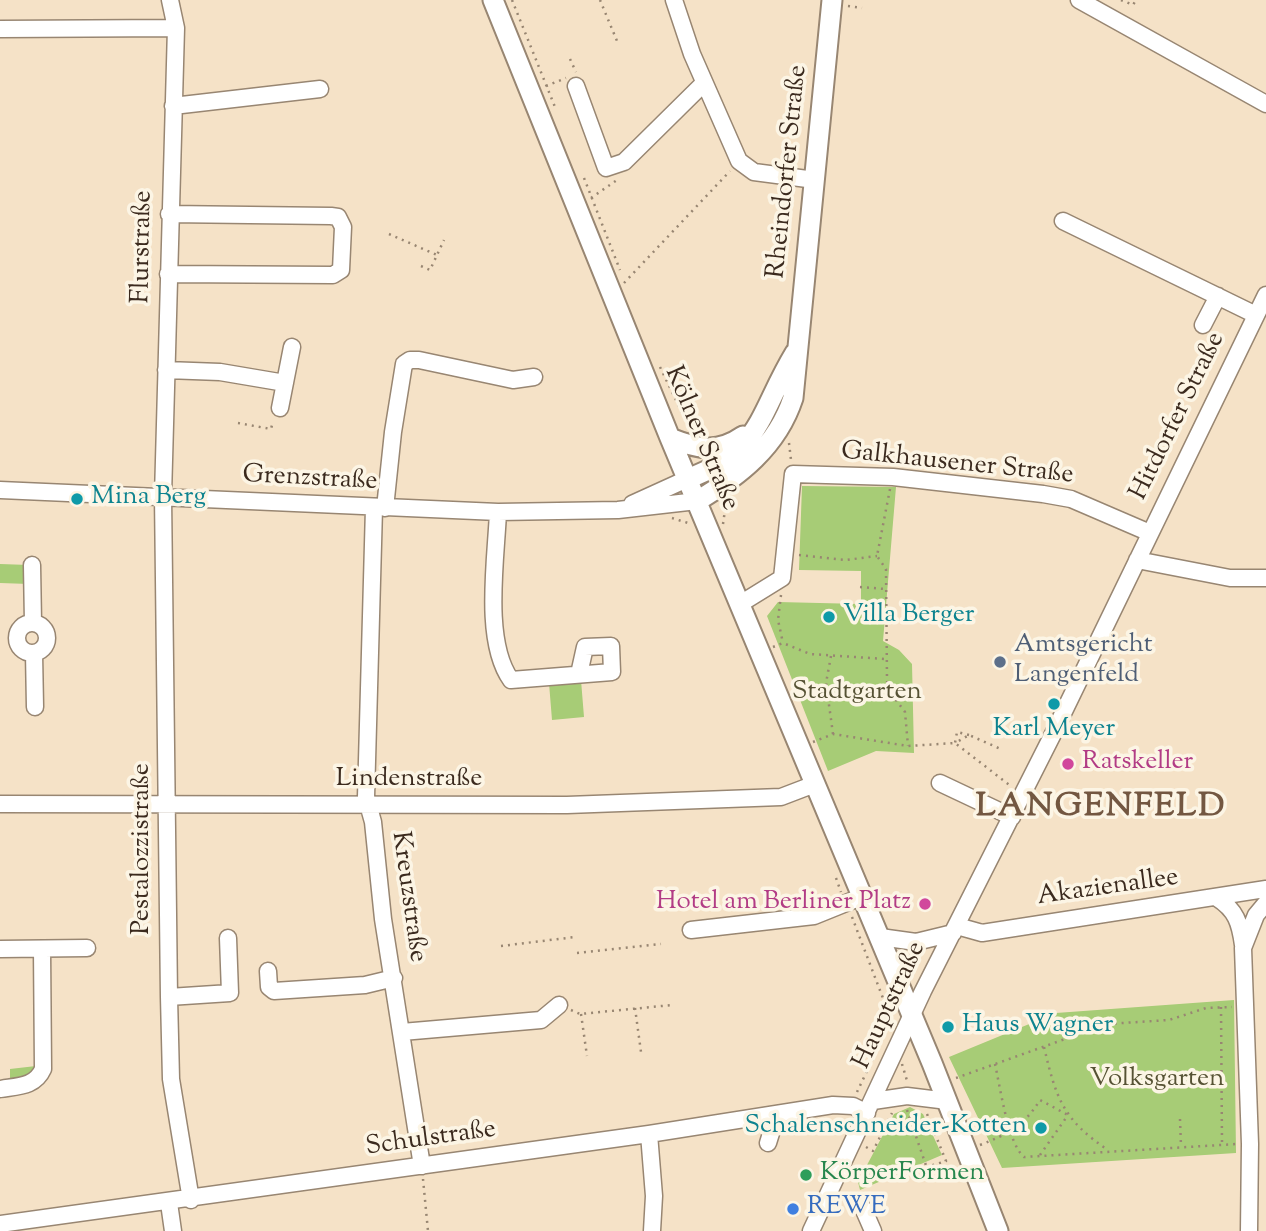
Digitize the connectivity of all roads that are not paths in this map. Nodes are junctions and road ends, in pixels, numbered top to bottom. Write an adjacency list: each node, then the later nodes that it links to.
1 (170, 0): 6 (street, Flurstraße)
2 (493, 0): 28 (main road, Kölner Straße)
3 (674, 0): 8 (street)
4 (1081, 1): 11 (street)
5 (838, 3): 13 (main road, Rheindorfer Straße)
6 (176, 28): 7 (street); 12 (street, Flurstraße)
7 (0, 29)
8 (704, 83): 9 (street); 13 (street)
9 (576, 86)
10 (320, 89): 12 (street)
11 (1266, 104)
12 (173, 106): 14 (street, Flurstraße)
13 (815, 180): 22 (main road, Rheindorfer Straße)
14 (169, 214): 16 (street, Flurstraße); 16 (street)
15 (1063, 221): 18 (street)
16 (168, 274): 23 (street, Flurstraße)
17 (1266, 295): 19 (street, Hitdorfer Straße)
18 (1218, 296): 19 (street); 20 (street)
19 (1256, 315): 36 (street, Hitdorfer Straße)
20 (1203, 325)
21 (292, 347): 25 (street)
22 (798, 348): 27 (main road, Rheindorfer Straße); 32 (main road, Rheindorfer Straße)
23 (166, 370): 25 (street); 31 (street, Flurstraße)
24 (534, 377): 33 (street, Kreuzstraße)
25 (285, 383): 26 (street)
26 (280, 408)
27 (758, 425): 28 (main road, Rheindorfer Straße); 29 (main road, Rheindorfer Straße)
28 (670, 438): 29 (main road, Kölner Straße)
29 (687, 479): 32 (main road, Kölner Straße); 34 (street, Grenzstraße)
30 (0, 490): 31 (street, Grenzstraße)
31 (163, 496): 33 (street, Grenzstraße); 50 (street, Pestalozzistraße)
32 (696, 501): 34 (street, Grenzstraße); 40 (main road, Kölner Straße)
33 (380, 508): 35 (street, Grenzstraße); 51 (street, Kreuzstraße)
34 (618, 510): 35 (street, Grenzstraße)
35 (498, 512): 45 (street)
36 (1150, 533): 37 (street, Hitdorfer Straße); 40 (street, Galkhausener Straße)
37 (1137, 560): 39 (street); 52 (street, Hauptstraße)
38 (32, 565): 41 (street)
39 (1266, 578)
40 (740, 604): 47 (main road, Kölner Straße)
41 (33, 623): 43 (street); 44 (street)
42 (0, 637): 43 (street)
43 (18, 638): 44 (street)
44 (34, 653): 46 (street)
45 (579, 674)
46 (34, 707)
47 (815, 783): 51 (street, Lindenstraße); 54 (main road, Kölner Straße)
48 (940, 783): 52 (street)
49 (0, 804): 50 (street, Lindenstraße)
50 (168, 804): 51 (street, Lindenstraße); 67 (street, Pestalozzistraße)
51 (369, 806): 66 (street, Kreuzstraße)
52 (1012, 817): 58 (street, Hauptstraße)
53 (1266, 889): 55 (street, Akazienallee)
54 (861, 897): 57 (street); 60 (main road, Kölner Straße)
55 (1217, 898): 58 (street, Akazienallee); 62 (street)
56 (1266, 903): 62 (street)
57 (691, 930)
58 (955, 930): 60 (street, Hauptstraße); 69 (street, Hauptstraße)
59 (228, 937): 67 (street)
60 (880, 937): 69 (main road, Kölner Straße)
61 (87, 948): 64 (street)
62 (1243, 948): 87 (street)
63 (0, 949): 64 (street)
64 (42, 949): 71 (street)
65 (268, 971): 66 (street)
66 (394, 978): 70 (street, Kreuzstraße)
67 (170, 997): 78 (street, Pestalozzistraße)
68 (559, 1004): 70 (street)
69 (912, 1017): 72 (main road, Kölner Straße); 73 (street, Hauptstraße)
70 (402, 1032): 77 (street, Kreuzstraße)
71 (0, 1089)
72 (948, 1101): 73 (street, Hauptstraße); 86 (main road, Kölner Straße)
73 (870, 1107): 74 (street, Schulstraße); 84 (street, Hauptstraße)
74 (777, 1114): 75 (street, Schulstraße); 76 (street)
75 (649, 1135): 77 (street, Schulstraße); 83 (street)
76 (768, 1143)
77 (422, 1166): 78 (street, Schulstraße)
78 (191, 1200): 79 (street, Schulstraße)
79 (169, 1203): 81 (street, Schulstraße); 82 (street)
80 (863, 1208): 85 (street)
81 (0, 1224)
82 (173, 1231)
83 (652, 1231)
84 (811, 1231)
85 (873, 1231)
86 (998, 1231)
87 (1249, 1231)

